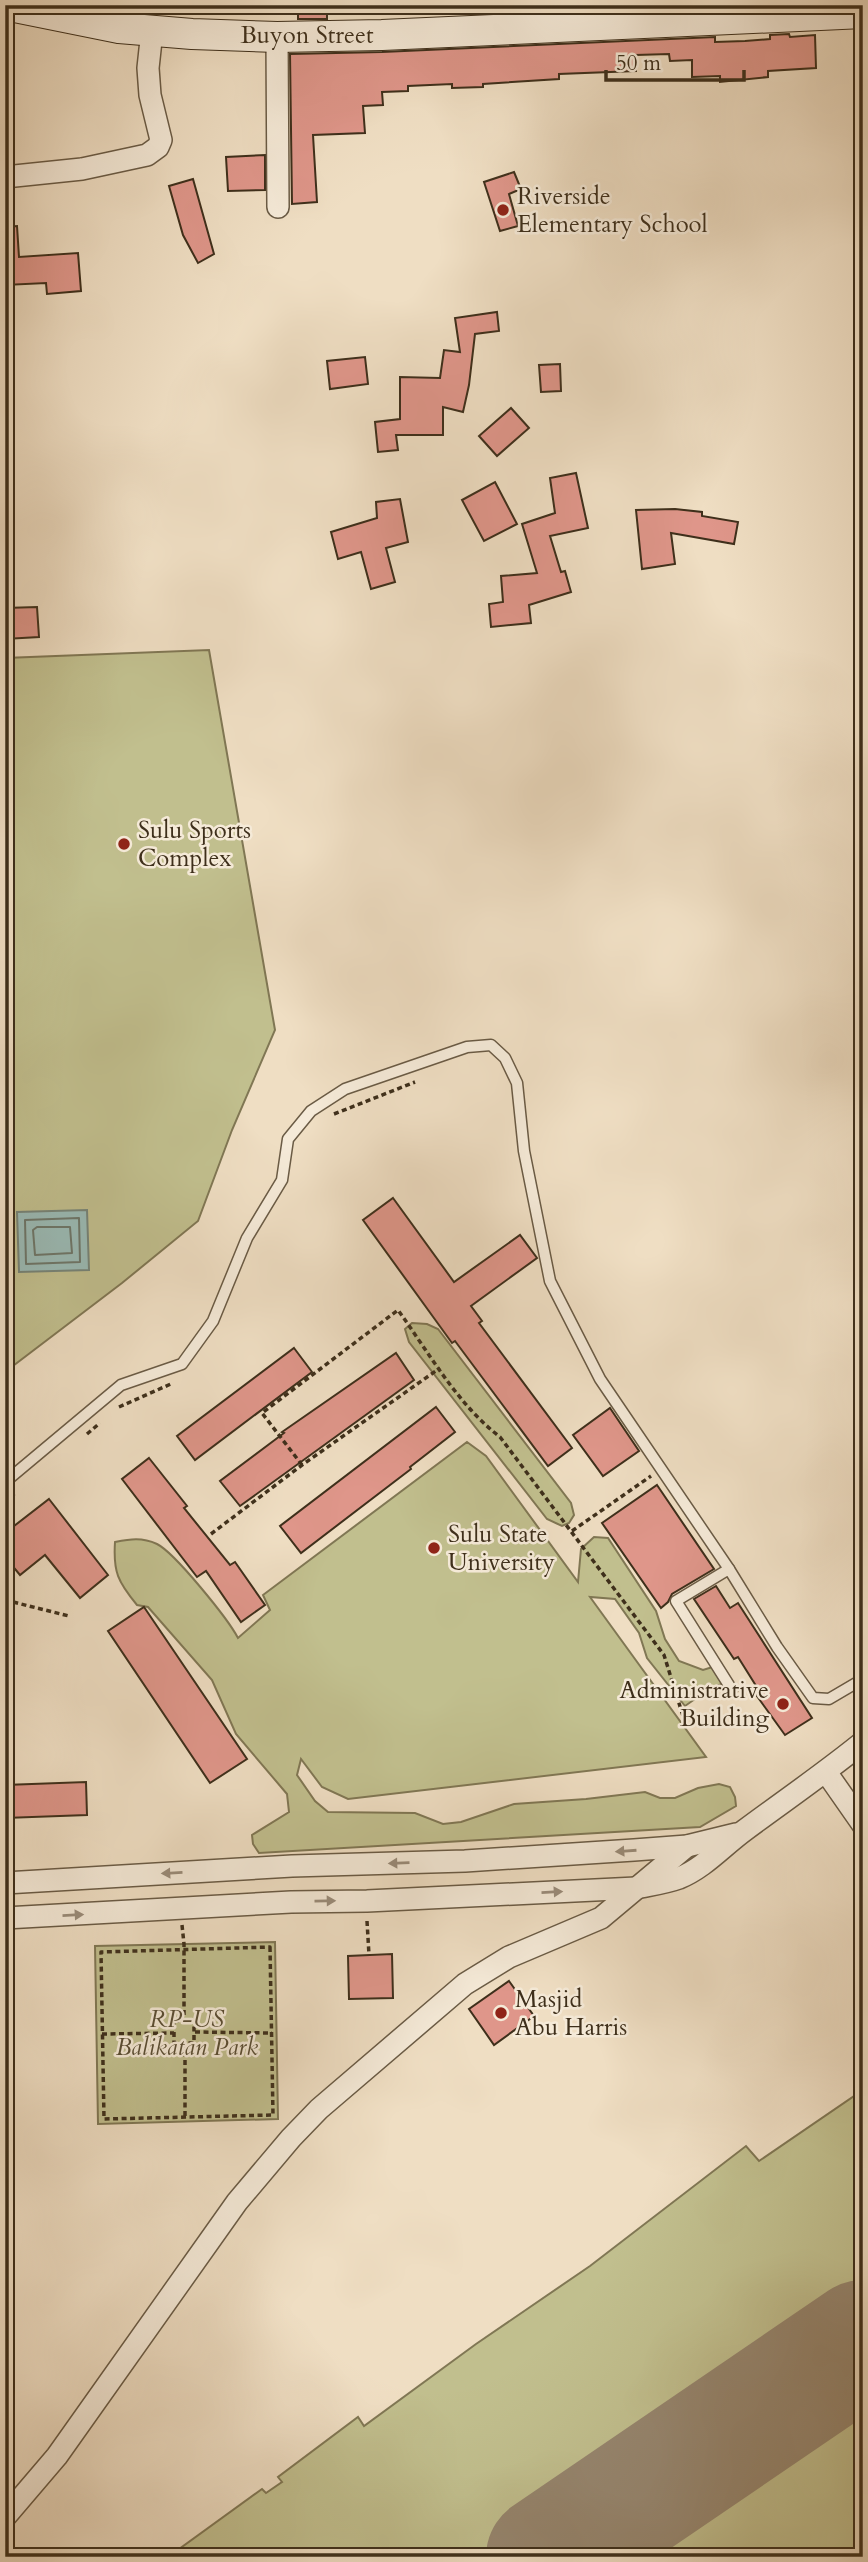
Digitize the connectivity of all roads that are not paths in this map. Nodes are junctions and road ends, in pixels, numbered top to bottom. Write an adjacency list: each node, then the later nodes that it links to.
1 (5, 5): 4 (main road, Buyon Street)
2 (827, 9): 3 (main road, Buyon Street); 5 (main road, Buyon Street)
3 (863, 13)
4 (152, 31): 5 (main road, Buyon Street); 6 (street)
5 (277, 37): 7 (street)
6 (5, 177)
7 (278, 207)
8 (5, 1482): 9 (lane)
9 (729, 1569): 10 (lane); 11 (lane)
10 (863, 1679)
11 (732, 1690)
12 (863, 1742): 13 (street)
13 (826, 1772): 14 (street); 15 (street)
14 (863, 1825)
15 (742, 1832): 16 (street); 19 (street)
16 (687, 1846): 17 (street, one-way to 17); 19 (street)
17 (292, 1866): 18 (street, one-way to 18); 20 (street)
18 (5, 1883)
19 (636, 1888): 20 (street, one-way to 19); 22 (street)
20 (292, 1902): 21 (street, one-way to 20)
21 (5, 1918)
22 (5, 2517)

